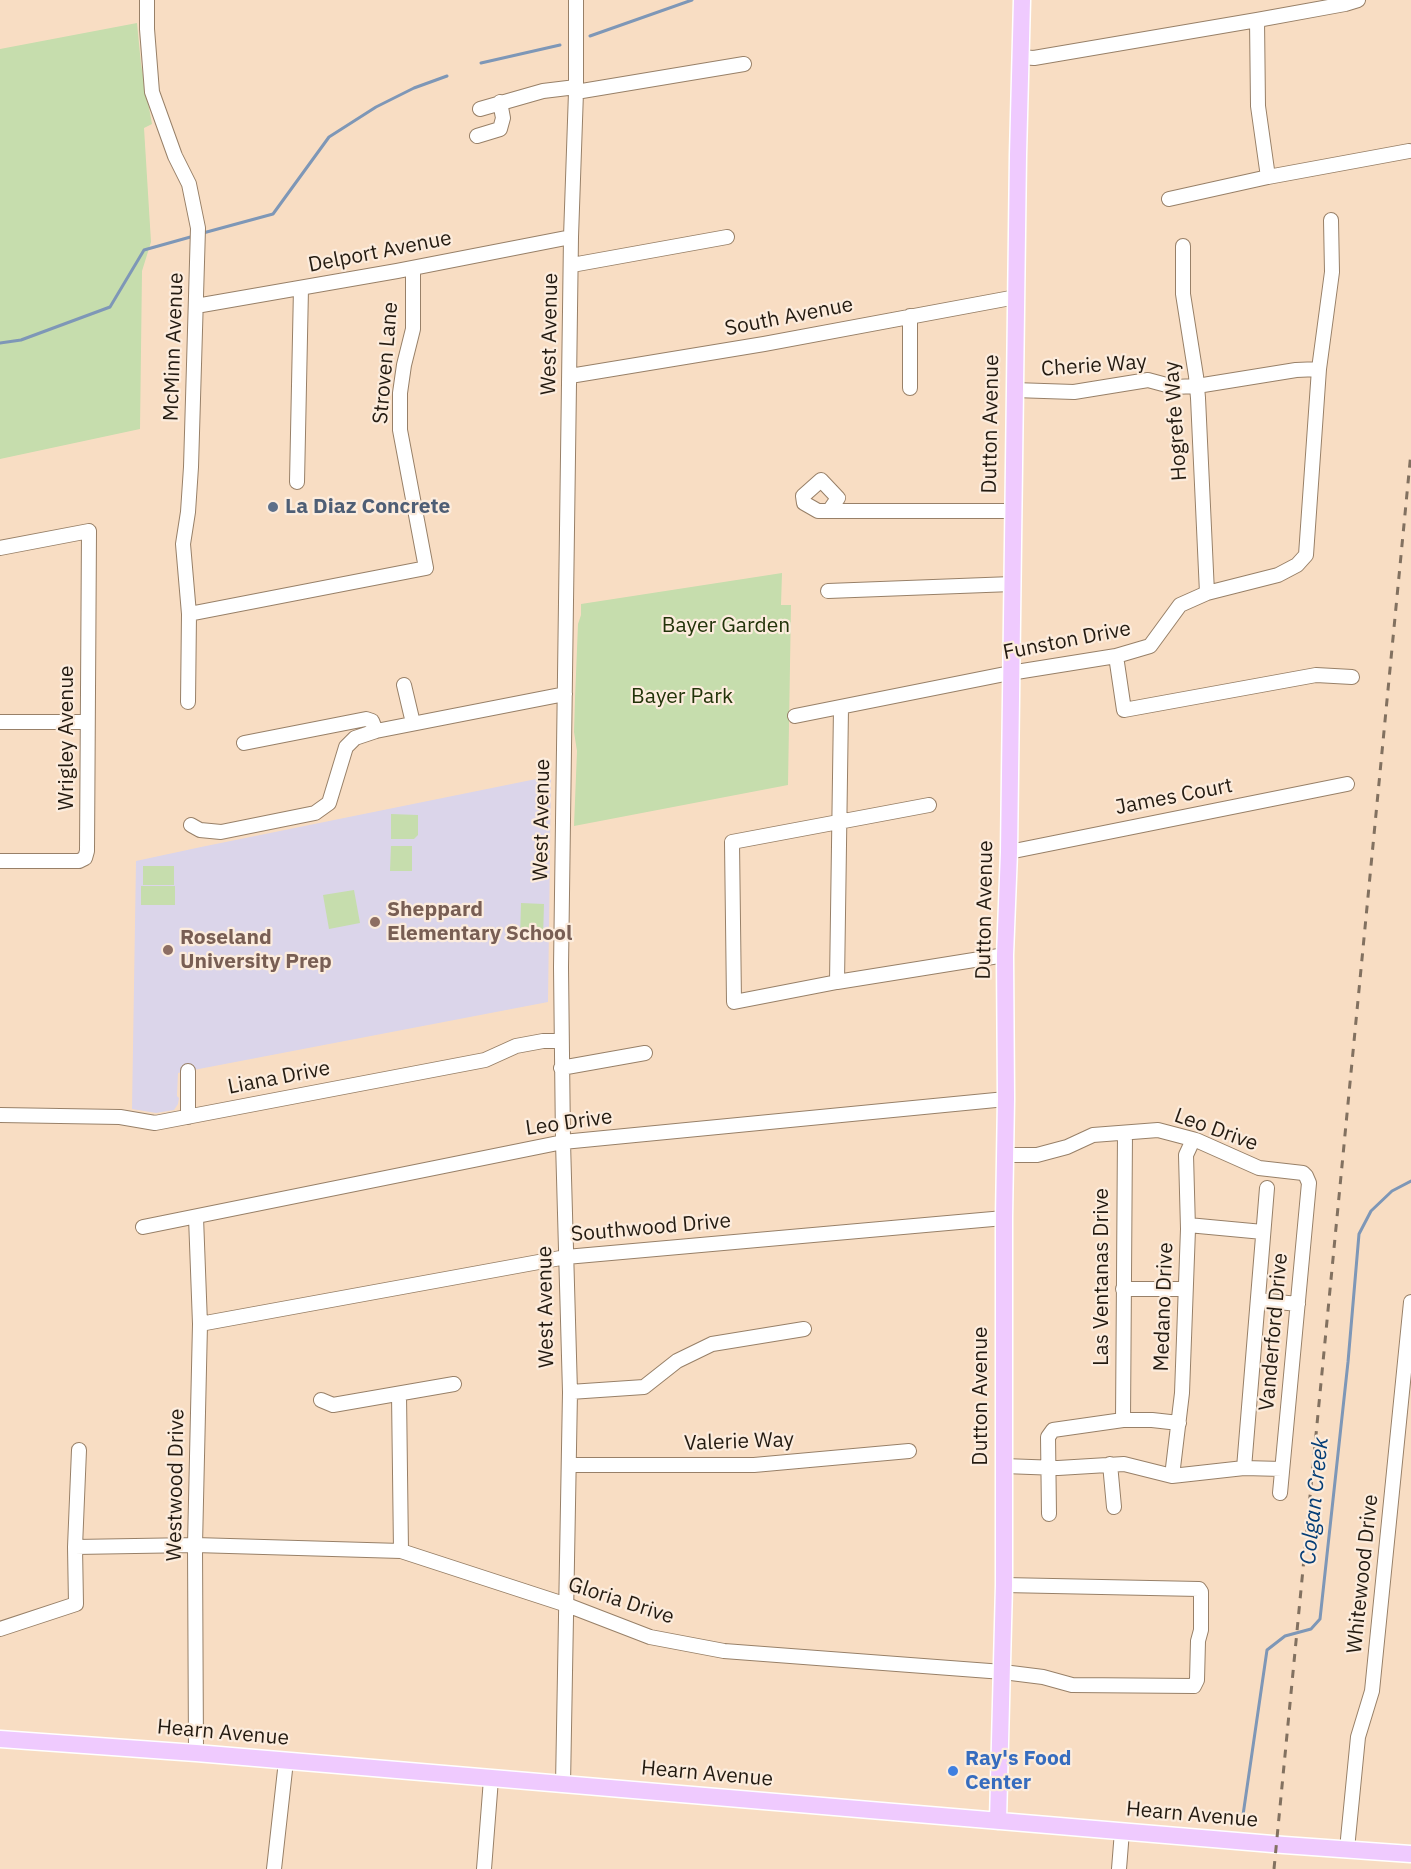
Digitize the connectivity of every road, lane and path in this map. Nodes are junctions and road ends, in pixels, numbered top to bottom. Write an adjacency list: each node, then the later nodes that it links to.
1 (147, 0): 23 (street, McMinn Avenue)
2 (576, 0): 8 (street, West Avenue)
3 (1022, 0): 6 (main road, Dutton Avenue)
4 (1358, 0): 5 (street)
5 (1257, 20): 6 (street); 13 (street)
6 (1020, 57): 22 (main road, Dutton Avenue)
7 (744, 64): 8 (street)
8 (576, 89): 9 (street); 16 (street, West Avenue)
9 (500, 102): 10 (street); 11 (street)
10 (480, 109)
11 (477, 136)
12 (1409, 152): 13 (street)
13 (1268, 177): 14 (street)
14 (1169, 199)
15 (1331, 220): 25 (street, Funston Drive)
16 (572, 237): 19 (street, West Avenue); 20 (street, Delport Avenue)
17 (727, 237): 19 (street)
18 (1183, 246): 27 (street, Hogrefe Way)
19 (572, 264): 26 (street, West Avenue)
20 (413, 268): 21 (street, Delport Avenue); 37 (street, Stroven Lane)
21 (301, 288): 23 (street, Delport Avenue); 30 (street)
22 (1016, 297): 24 (street, South Avenue); 29 (main road, Dutton Avenue)
23 (196, 306): 37 (street, McMinn Avenue)
24 (910, 316): 26 (street, South Avenue); 28 (street)
25 (1319, 369): 27 (street, Cherie Way); 36 (street, Funston Drive)
26 (570, 376): 42 (street, West Avenue)
27 (1197, 386): 29 (street, Cherie Way); 36 (street, Hogrefe Way)
28 (910, 388)
29 (1014, 390): 32 (main road, Dutton Avenue)
30 (297, 482)
31 (829, 511): 32 (street)
32 (1012, 511): 34 (main road, Dutton Avenue)
33 (0, 548): 47 (street, Wrigley Avenue)
34 (1012, 584): 35 (street); 39 (main road, Dutton Avenue)
35 (828, 591)
36 (1207, 593): 38 (street, Funston Drive)
37 (189, 614): 43 (street, McMinn Avenue)
38 (1116, 656): 39 (street, Funston Drive); 40 (street)
39 (1010, 673): 44 (street, Funston Drive); 55 (main road, Dutton Avenue)
40 (1352, 678)
41 (404, 685): 48 (street)
42 (566, 694): 48 (street); 59 (street, West Avenue)
43 (188, 702)
44 (841, 708): 45 (street, Funston Drive); 53 (street)
45 (795, 716)
46 (0, 722): 47 (street)
47 (87, 722): 56 (street, Wrigley Avenue)
48 (413, 723): 49 (street)
49 (376, 730): 50 (street); 54 (street)
50 (244, 743)
51 (1347, 783): 55 (street, James Court)
52 (929, 805): 53 (street)
53 (839, 821): 58 (street); 58 (street)
54 (191, 825)
55 (1009, 852): 57 (main road, Dutton Avenue)
56 (0, 861)
57 (1005, 955): 58 (street); 63 (main road, Dutton Avenue)
58 (837, 982)
59 (561, 1041): 61 (street, West Avenue); 65 (street, Liana Drive)
60 (645, 1053): 61 (street)
61 (561, 1068): 68 (street, West Avenue)
62 (188, 1071): 65 (street)
63 (1006, 1099): 68 (street, Leo Drive); 69 (main road, Dutton Avenue)
64 (0, 1115): 65 (street, Liana Drive)
65 (188, 1117)
66 (1125, 1133): 67 (street, Leo Drive); 69 (street, Leo Drive); 78 (street, Las Ventanas Drive)
67 (1193, 1140): 70 (street, Leo Drive); 74 (street, Medano Drive)
68 (563, 1142): 72 (street, Leo Drive); 77 (street, West Avenue)
69 (1005, 1155): 73 (main road, Dutton Avenue)
70 (1306, 1176): 82 (street, Vanderford Drive)
71 (1266, 1188): 76 (street)
72 (196, 1217): 75 (street, Leo Drive); 84 (street, Westwood Drive)
73 (1004, 1218): 77 (street, Southwood Drive); 97 (main road, Dutton Avenue)
74 (1188, 1224): 76 (street); 79 (street, Medano Drive)
75 (143, 1227)
76 (1263, 1232): 80 (street)
77 (566, 1257): 84 (street, Southwood Drive); 87 (street, West Avenue)
78 (1123, 1289): 79 (street); 90 (street, Las Ventanas Drive)
79 (1185, 1289): 91 (street, Medano Drive)
80 (1258, 1300): 82 (street); 99 (street)
81 (1411, 1302): 83 (street, Whitewood Drive)
82 (1298, 1304): 100 (street, Vanderford Drive)
83 (1410, 1318): 92 (street, Whitewood Drive)
84 (200, 1324): 105 (street, Westwood Drive)
85 (804, 1329): 87 (street)
86 (454, 1384): 88 (street)
87 (570, 1392): 96 (street, West Avenue)
88 (399, 1394): 89 (street); 107 (street)
89 (321, 1400)
90 (1123, 1420): 91 (street); 98 (street)
91 (1179, 1423): 101 (street, Medano Drive)
92 (1405, 1424): 119 (street, Whitewood Drive)
93 (79, 1450): 106 (street)
94 (909, 1451): 96 (street, Valerie Way)
95 (1110, 1464): 98 (street); 101 (street); 103 (street)
96 (569, 1465): 109 (street, West Avenue)
97 (1004, 1466): 98 (street); 108 (main road, Dutton Avenue)
98 (1047, 1467): 104 (street)
99 (1244, 1468): 100 (street); 101 (street)
100 (1282, 1469): 102 (street, Vanderford Drive)
101 (1172, 1476)
102 (1280, 1493)
103 (1114, 1507)
104 (1049, 1514)
105 (195, 1545): 106 (street, Gloria Drive); 107 (street, Gloria Drive); 113 (street, Westwood Drive)
106 (75, 1547): 110 (street)
107 (400, 1551): 109 (street, Gloria Drive)
108 (1004, 1585): 111 (main road, Dutton Avenue); 111 (street, Gloria Drive)
109 (567, 1605): 111 (street, Gloria Drive); 116 (street, West Avenue)
110 (0, 1629)
111 (1003, 1672): 117 (main road, Dutton Avenue)
112 (0, 1739): 113 (main road, Hearn Avenue)
113 (196, 1753): 114 (main road, Hearn Avenue)
114 (286, 1761): 115 (main road, Hearn Avenue); 121 (street)
115 (491, 1779): 116 (main road, Hearn Avenue); 122 (street)
116 (563, 1785): 117 (main road, Hearn Avenue)
117 (998, 1821): 118 (main road, Hearn Avenue)
118 (1122, 1831): 119 (main road, Hearn Avenue); 123 (street)
119 (1347, 1849): 120 (main road, Hearn Avenue)
120 (1411, 1854)
121 (274, 1869)
122 (484, 1869)
123 (1119, 1869)

